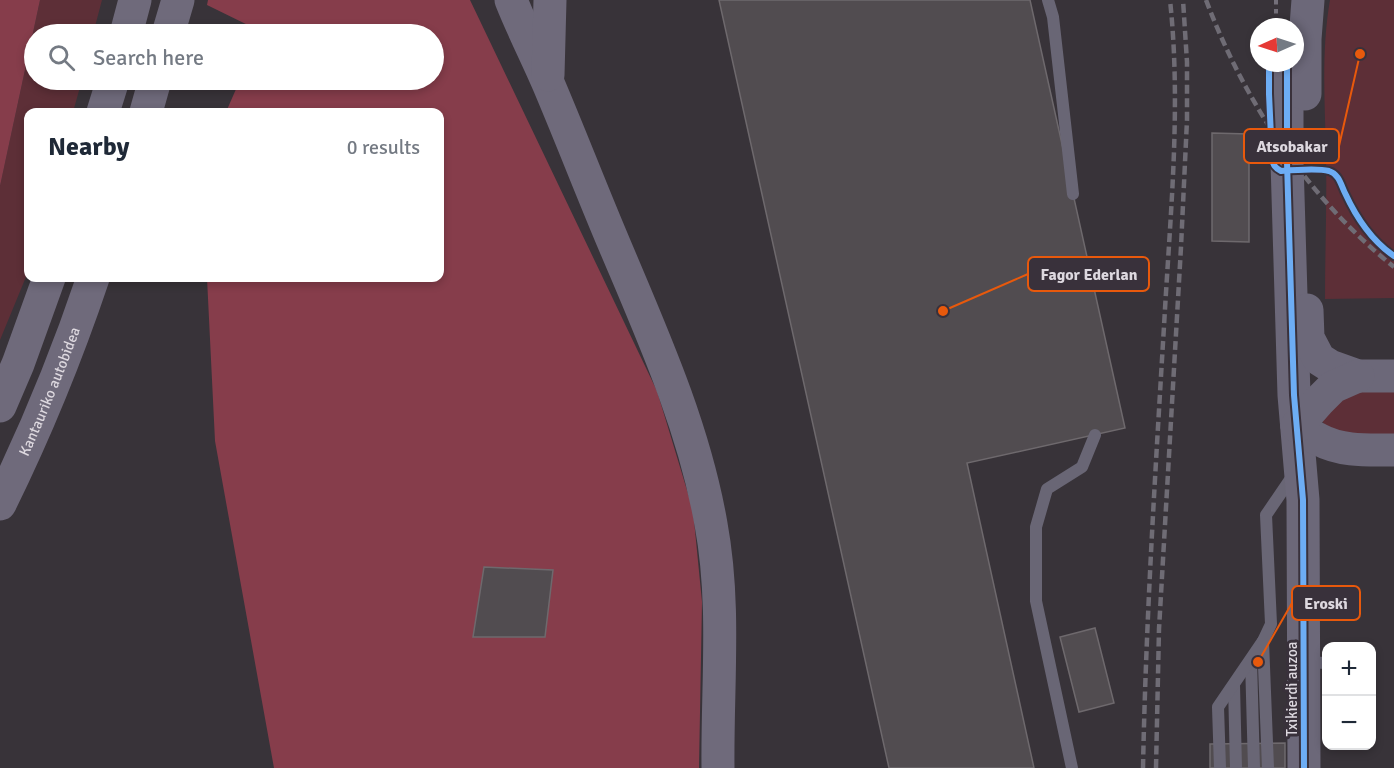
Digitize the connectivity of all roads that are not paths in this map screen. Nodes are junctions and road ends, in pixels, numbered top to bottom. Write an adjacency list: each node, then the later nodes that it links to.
1 (135, 0): 8 (highway)
2 (178, 0): 9 (highway)
3 (512, 0): 11 (highway)
4 (526, 0): 11 (highway)
5 (550, 0): 11 (highway)
6 (1048, 0): 16 (lane)
7 (1308, 0): 19 (street)
8 (129, 24)
9 (171, 24)
10 (1287, 72): 22 (street, Txikierdi auzoa)
11 (548, 83): 31 (highway)
12 (110, 90): 14 (highway)
13 (152, 90): 15 (highway)
14 (104, 108)
15 (147, 108)
16 (1073, 194)
17 (49, 282): 21 (highway)
18 (92, 282): 26 (highway, Kantauriko autobidea)
19 (1358, 376): 20 (street); 22 (street)
20 (1394, 376)
21 (0, 406)
22 (1297, 426): 24 (street); 25 (street, Txikierdi auzoa)
23 (1095, 435): 32 (lane)
24 (1394, 450)
25 (1299, 466): 27 (lane); 29 (street, Txikierdi auzoa)
26 (0, 504)
27 (1263, 641): 28 (lane); 36 (lane)
28 (1251, 660): 30 (lane); 35 (lane)
29 (1315, 663): 37 (street, Txikierdi auzoa)
30 (1233, 685): 33 (lane); 34 (lane)
31 (718, 768)
32 (1072, 768)
33 (1220, 768)
34 (1236, 768)
35 (1254, 768)
36 (1268, 768)
37 (1304, 768)

